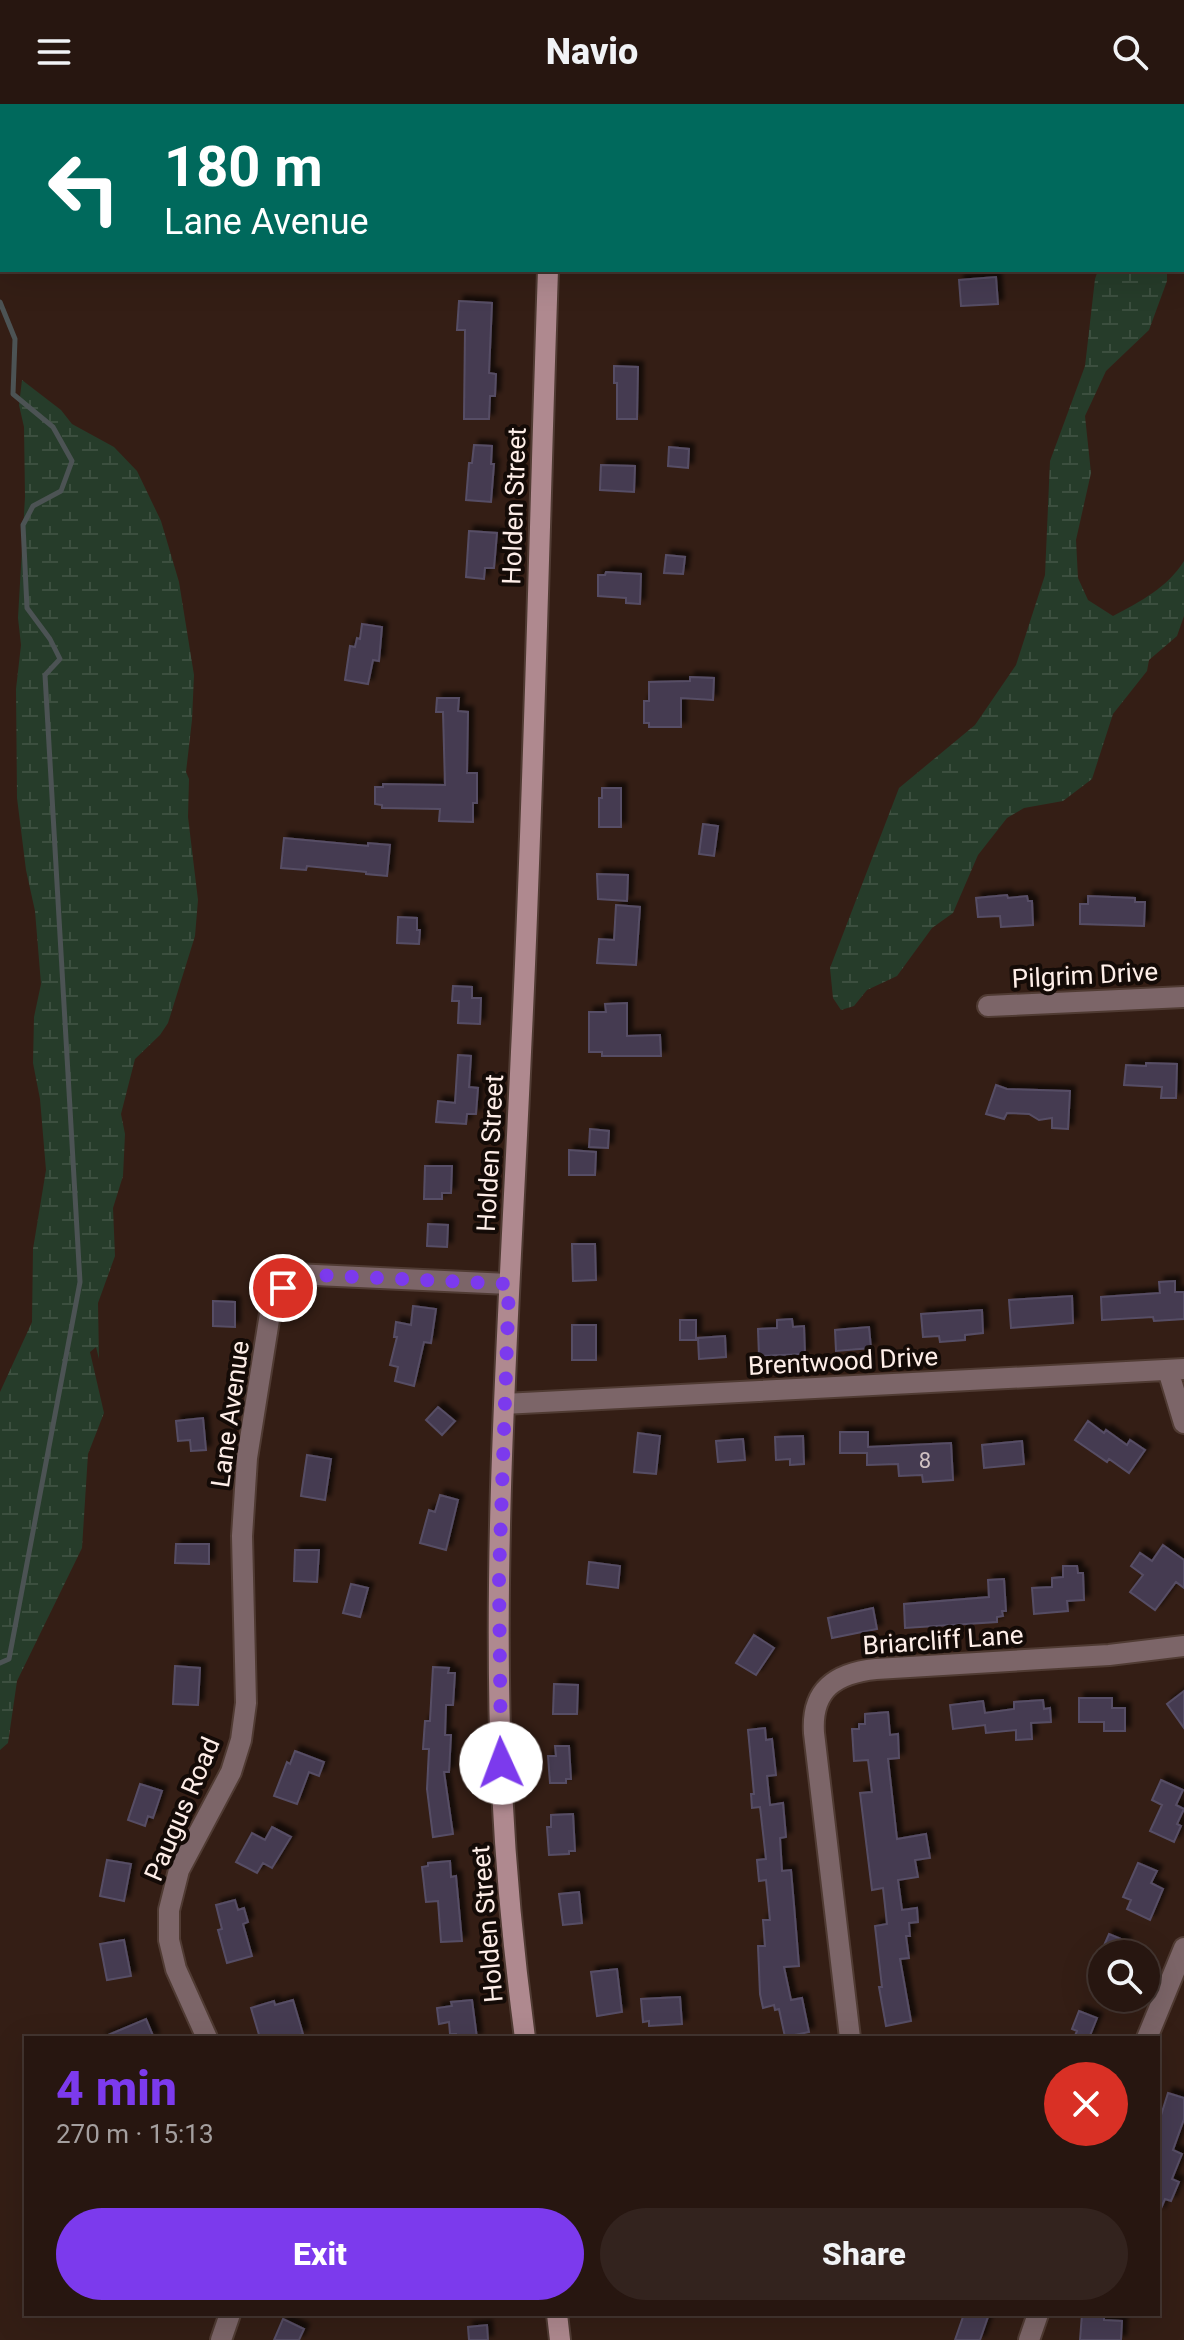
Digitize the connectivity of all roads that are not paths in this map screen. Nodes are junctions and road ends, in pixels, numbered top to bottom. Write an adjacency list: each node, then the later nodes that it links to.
1 (548, 272): 4 (main road, Holden Street)
2 (1184, 997): 3 (street, Pilgrim Drive)
3 (988, 1006)
4 (509, 1284): 6 (main road, Holden Street); 8 (street, Lane Avenue)
5 (1176, 1370): 6 (street, Brentwood Drive); 7 (street)
6 (505, 1404): 12 (main road, Holden Street)
7 (1184, 1423)
8 (244, 1641): 11 (street, Paugus Road)
9 (1184, 1646): 13 (street, Briarcliff Lane)
10 (1184, 1948): 14 (street)
11 (206, 2036)
12 (525, 2036)
13 (850, 2036)
14 (1148, 2036)
15 (229, 2316): 18 (street)
16 (557, 2316): 19 (main road)
17 (1037, 2316): 20 (street)
18 (221, 2340)
19 (560, 2340)
20 (1029, 2340)

